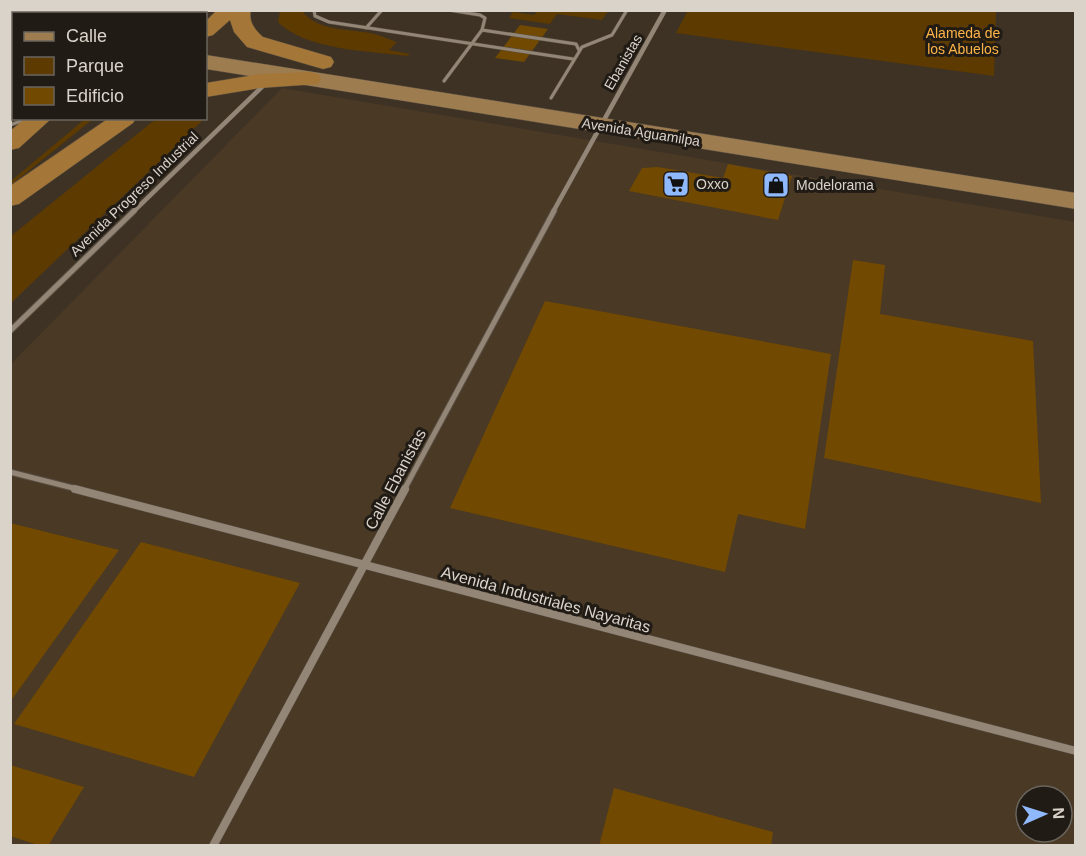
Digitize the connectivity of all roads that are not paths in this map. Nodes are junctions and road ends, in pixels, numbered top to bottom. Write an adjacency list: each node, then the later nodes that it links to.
1 (230, 10): 9 (highway)
2 (241, 10): 16 (highway)
3 (314, 10): 8 (lane)
4 (382, 10): 8 (lane)
5 (449, 10): 10 (lane)
6 (627, 10): 13 (lane)
7 (665, 10): 21 (street, Ebanistas)
8 (366, 28): 12 (lane)
9 (207, 30)
10 (482, 30): 12 (lane); 13 (lane)
11 (207, 44): 16 (main road, Avenida Aguamilpa)
12 (471, 44): 14 (lane); 18 (lane)
13 (579, 50): 14 (lane)
14 (573, 59): 20 (lane)
15 (207, 62): 17 (main road, Avenida Aguamilpa)
16 (316, 71): 17 (main road, Avenida Aguamilpa); 18 (main road, Avenida Aguamilpa); 21 (main road, Avenida Aguamilpa)
17 (271, 77): 19 (highway); 32 (street, Avenida Progreso Industrial)
18 (444, 81): 20 (main road, Avenida Aguamilpa)
19 (207, 90)
20 (551, 98): 21 (main road, Avenida Aguamilpa)
21 (605, 116): 28 (main road, Avenida Aguamilpa); 31 (main road, Avenida Aguamilpa); 34 (street, Calle Ebanistas)
22 (31, 120): 26 (lane)
23 (34, 120): 27 (highway)
24 (100, 120): 30 (highway)
25 (122, 120): 30 (highway)
26 (10, 125)
27 (10, 143)
28 (1011, 168): 29 (main road, Avenida Aguamilpa); 31 (main road)
29 (1065, 177)
30 (10, 196)
31 (1076, 201)
32 (10, 331)
33 (10, 472): 34 (street, Avenida Industriales Nayaritas)
34 (365, 565): 35 (street, Avenida Industriales Nayaritas); 36 (street, Calle Ebanistas)
35 (1076, 752)
36 (213, 846)

